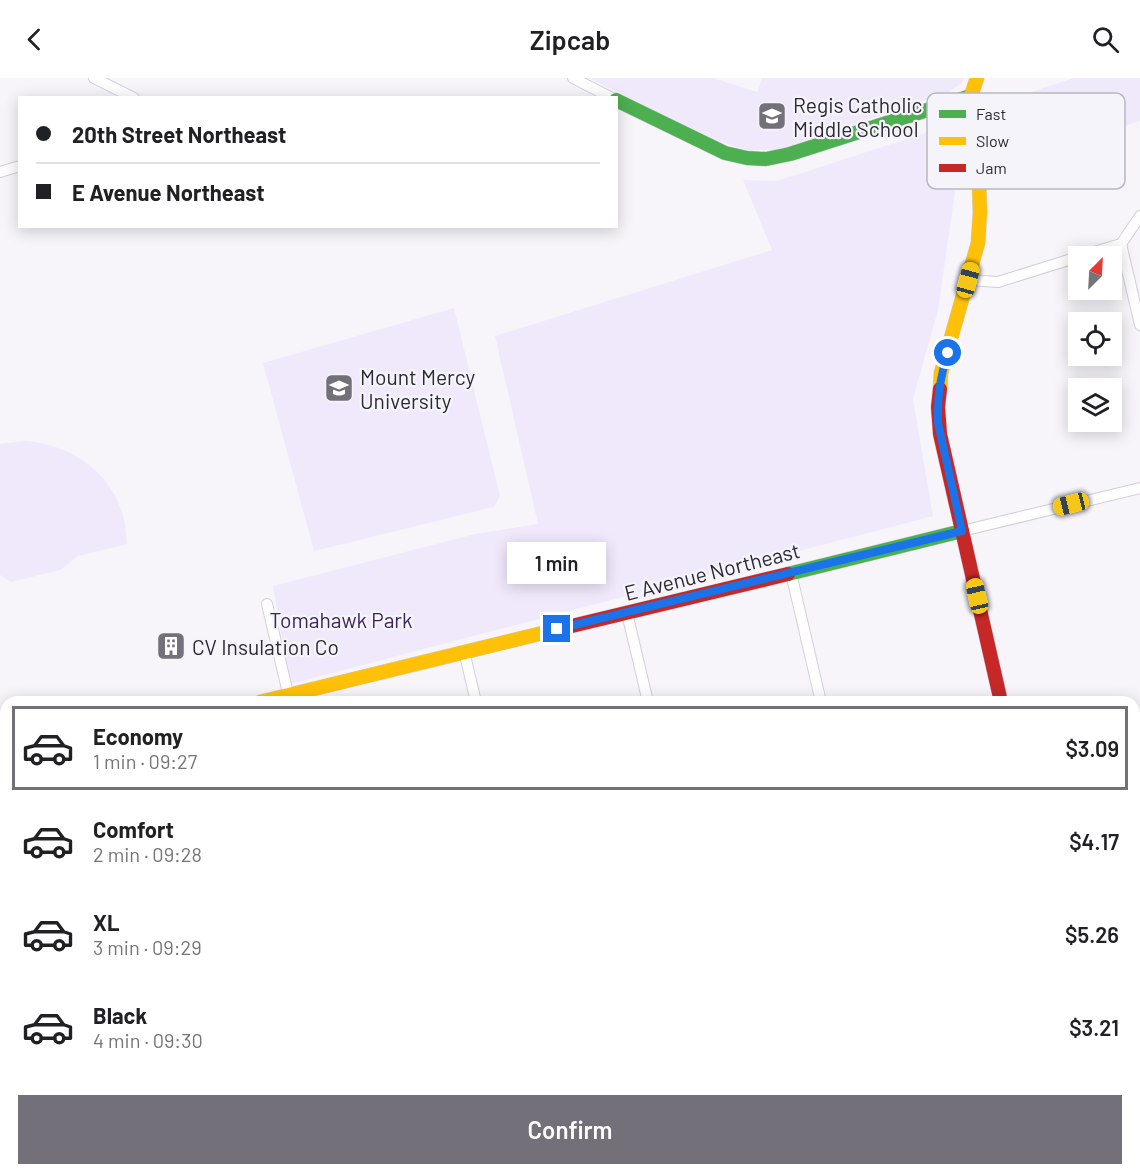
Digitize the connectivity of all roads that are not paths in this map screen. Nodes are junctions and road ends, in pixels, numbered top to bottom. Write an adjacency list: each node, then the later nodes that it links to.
1 (94, 78): 5 (street)
2 (573, 78): 6 (street)
3 (977, 78): 4 (street)
4 (972, 93)
5 (130, 96)
6 (608, 96)
7 (618, 101): 8 (street)
8 (927, 110)
9 (18, 167): 10 (street)
10 (0, 172)
11 (979, 189): 16 (street)
12 (1140, 216): 13 (street)
13 (1121, 244): 14 (street); 17 (street)
14 (1115, 246)
15 (1068, 260): 16 (street)
16 (968, 280): 19 (street)
17 (1140, 325)
18 (1140, 488): 19 (street, E Avenue Northeast)
19 (962, 531): 20 (street, E Avenue Northeast); 29 (street)
20 (791, 573): 22 (street, E Avenue Northeast); 28 (street)
21 (267, 604): 24 (street)
22 (627, 613): 23 (street, E Avenue Northeast); 27 (street)
23 (464, 651): 25 (street, E Avenue Northeast); 26 (street)
24 (288, 696)
25 (300, 696)
26 (475, 696)
27 (647, 696)
28 (820, 696)
29 (1000, 696)

